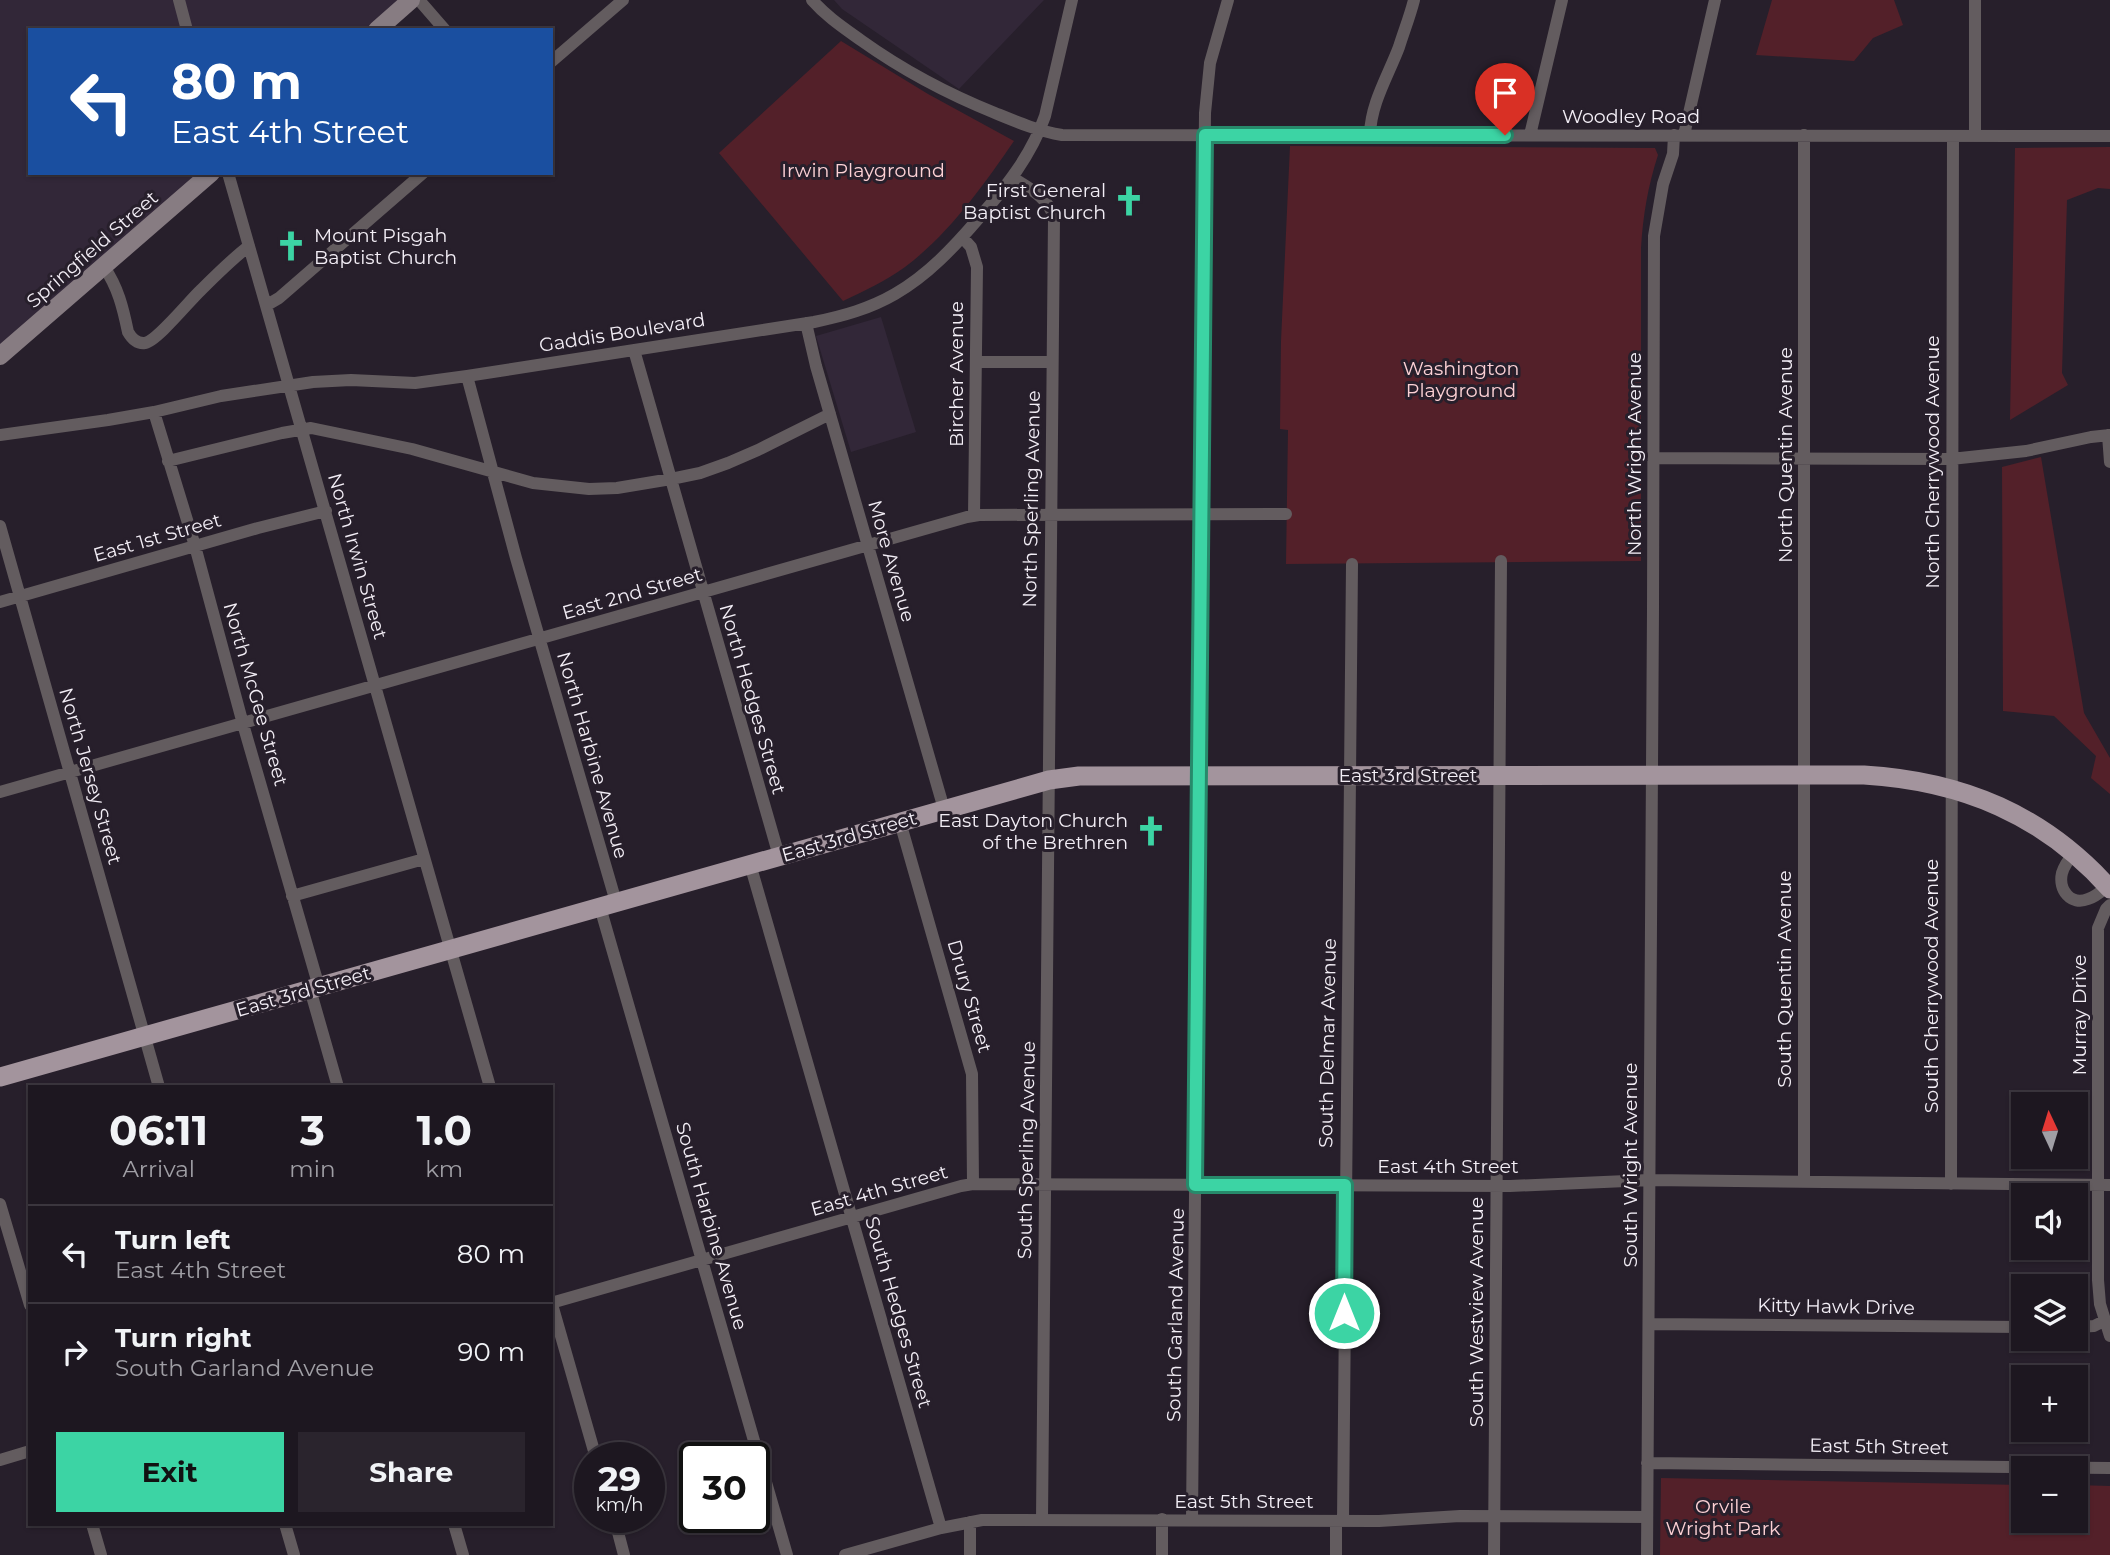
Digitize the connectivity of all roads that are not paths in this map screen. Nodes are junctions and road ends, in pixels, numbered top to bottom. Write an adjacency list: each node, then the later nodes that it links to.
1 (179, 0): 12 (street)
2 (411, 0): 13 (main road)
3 (419, 0): 14 (street)
4 (623, 0): 15 (street)
5 (812, 0): 16 (street, Woodley Road)
6 (1072, 0): 16 (street, Gaddis Boulevard)
7 (1228, 0): 18 (street, South Garland Avenue)
8 (1414, 0): 17 (street)
9 (1562, 0): 19 (street)
10 (1715, 0): 20 (street, North Wright Avenue)
11 (1975, 0): 22 (street)
12 (186, 28)
13 (379, 28)
14 (443, 28)
15 (553, 60)
16 (1040, 131): 18 (street, Woodley Road); 28 (street, Gaddis Boulevard)
17 (1370, 134): 18 (street, Woodley Road); 19 (street, Woodley Road)
18 (1205, 135): 53 (street, South Garland Avenue)
19 (1530, 135): 20 (street, Woodley Road)
20 (1679, 135): 21 (street, Woodley Road); 45 (street, North Wright Avenue)
21 (1804, 135): 24 (street, Woodley Road); 46 (street, North Quentin Avenue)
22 (1975, 136): 23 (street, Woodley Road); 24 (street, Woodley Road)
23 (2110, 136)
24 (1952, 137): 47 (street, North Cherrywood Avenue)
25 (209, 175): 31 (main road, Springfield Street)
26 (229, 175): 30 (street, North Irwin Street)
27 (421, 175): 32 (street)
28 (1013, 178): 29 (street, Gaddis Boulevard); 37 (street, North Sperling Avenue)
29 (962, 237): 33 (street, Gaddis Boulevard); 36 (street, Bircher Avenue)
30 (249, 246): 31 (street); 32 (street, North Irwin Street)
31 (104, 267): 35 (main road, Springfield Street)
32 (267, 306): 39 (street, North Irwin Street)
33 (806, 323): 34 (street, Gaddis Boulevard); 41 (street, More Avenue)
34 (634, 350): 38 (street, Gaddis Boulevard); 51 (street, North Hedges Street)
35 (0, 356)
36 (976, 362): 37 (street); 56 (street, Bircher Avenue)
37 (1052, 362): 55 (street, North Sperling Avenue)
38 (467, 376): 39 (street, Gaddis Boulevard); 50 (street, North Harbine Avenue)
39 (290, 386): 40 (street, Gaddis Boulevard); 42 (street, North Irwin Street)
40 (154, 412): 43 (street, Gaddis Boulevard); 48 (street, North McGee Street)
41 (830, 414): 51 (street); 59 (street, More Avenue)
42 (302, 429): 48 (street); 50 (street); 52 (street, North Irwin Street)
43 (0, 435)
44 (2109, 435): 47 (street); 49 (street)
45 (1653, 458): 46 (street); 72 (street, North Wright Avenue)
46 (1804, 458): 47 (street); 73 (street, North Quentin Avenue)
47 (1951, 459): 75 (street, North Cherrywood Avenue)
48 (169, 461): 58 (street, North McGee Street)
49 (2110, 462)
50 (491, 472): 51 (street); 65 (street, North Harbine Avenue)
51 (671, 479): 62 (street, North Hedges Street)
52 (326, 510): 58 (street, East 1st Street); 66 (street, North Irwin Street)
53 (1201, 514): 54 (street, East 2nd Street); 55 (street, East 2nd Street); 69 (street, South Garland Avenue)
54 (1286, 514)
55 (1050, 515): 56 (street, East 2nd Street); 74 (street, North Sperling Avenue)
56 (974, 516): 59 (street, East 2nd Street)
57 (0, 526): 63 (street, North Jersey Street)
58 (195, 546): 63 (street, East 1st Street); 67 (street, North McGee Street)
59 (867, 546): 62 (street, East 2nd Street); 77 (street, More Avenue)
60 (1501, 561): 71 (street, South Westview Avenue)
61 (1352, 564): 70 (street, South Delmar Avenue)
62 (703, 593): 65 (street, East 2nd Street); 80 (street, North Hedges Street)
63 (20, 596): 64 (street, East 1st Street); 68 (street, North Jersey Street)
64 (0, 602)
65 (540, 639): 66 (street, East 2nd Street); 85 (street, North Harbine Avenue)
66 (375, 686): 67 (street, East 2nd Street); 81 (street, North Irwin Street)
67 (243, 724): 68 (street, East 2nd Street); 84 (street, North McGee Street)
68 (70, 773): 76 (street, East 2nd Street); 88 (street, North Jersey Street)
69 (1199, 775): 70 (main road, East 3rd Street); 74 (main road, East 3rd Street); 98 (street, South Garland Avenue)
70 (1349, 775): 71 (main road, East 3rd Street); 99 (street, South Delmar Avenue)
71 (1500, 775): 72 (main road, East 3rd Street); 101 (street, South Westview Avenue)
72 (1651, 775): 73 (main road, East 3rd Street); 93 (street, South Wright Avenue)
73 (1804, 775): 75 (main road, East 3rd Street); 94 (street, South Quentin Avenue)
74 (1049, 780): 77 (main road, East 3rd Street); 96 (street, South Sperling Avenue)
75 (1950, 788): 79 (main road, East 3rd Street); 97 (street, South Cherrywood Avenue)
76 (0, 792)
77 (944, 809): 78 (main road, East 3rd Street)
78 (900, 822): 80 (main road, East 3rd Street); 95 (street, Drury Street)
79 (2074, 853): 83 (main road, East 3rd Street); 83 (street)
80 (779, 856): 82 (main road, East 3rd Street)
81 (424, 859): 84 (street); 86 (street, North Irwin Street)
82 (750, 864): 85 (main road, East 3rd Street); 103 (street, South Hedges Street)
83 (2109, 893): 100 (street, Murray Drive)
84 (292, 896): 87 (street, North McGee Street)
85 (608, 905): 86 (main road, East 3rd Street); 104 (street, South Harbine Avenue)
86 (450, 949): 87 (main road, East 3rd Street); 92 (street, North Irwin Street)
87 (314, 988): 88 (main road, East 3rd Street); 91 (street, North McGee Street)
88 (146, 1036): 89 (main road, East 3rd Street); 90 (street, North Jersey Street)
89 (0, 1077)
90 (158, 1085)
91 (338, 1085)
92 (489, 1085)
93 (1648, 1180): 94 (street, East 4th Street); 101 (street, East 4th Street); 109 (street, South Wright Avenue)
94 (1804, 1182): 97 (street, East 4th Street)
95 (973, 1184): 96 (street, East 4th Street); 103 (street, East 4th Street)
96 (1044, 1184): 98 (street, East 4th Street); 121 (street, South Sperling Avenue)
97 (1951, 1184): 100 (street, East 4th Street)
98 (1195, 1185): 99 (street, East 4th Street); 122 (street, South Garland Avenue)
99 (1345, 1185): 101 (street, East 4th Street); 123 (street, South Delmar Avenue)
100 (2105, 1185): 108 (street, Murray Drive)
101 (1496, 1186): 118 (street, South Westview Avenue)
102 (0, 1204): 105 (street)
103 (852, 1218): 104 (street, East 4th Street); 128 (street, South Hedges Street)
104 (702, 1261): 106 (street, East 4th Street); 134 (street, South Harbine Avenue)
105 (28, 1298)
106 (553, 1301)
107 (553, 1309): 113 (street)
108 (2104, 1321): 110 (street); 112 (street, Murray Drive)
109 (1648, 1324): 111 (street, Kitty Hawk Drive); 116 (street, South Wright Avenue)
110 (2088, 1326)
111 (2011, 1327)
112 (2110, 1336)
113 (591, 1442)
114 (28, 1452): 115 (street)
115 (0, 1460)
116 (1647, 1463): 117 (street, East 5th Street); 119 (street, South Wright Avenue)
117 (2110, 1468)
118 (1495, 1516): 119 (street, East 5th Street); 123 (street, East 5th Street); 139 (street, South Westview Avenue)
119 (1647, 1517): 140 (street, South Wright Avenue)
120 (1162, 1519): 121 (street, East 5th Street); 122 (street, East 5th Street); 137 (street)
121 (1042, 1520): 124 (street, East 5th Street)
122 (1192, 1520): 123 (street, East 5th Street)
123 (1340, 1521): 138 (street, South Delmar Avenue)
124 (970, 1522): 128 (street, East 5th Street); 136 (street)
125 (93, 1526): 130 (street)
126 (286, 1526): 131 (street)
127 (455, 1526): 132 (street)
128 (941, 1528): 135 (street, East 5th Street)
129 (619, 1533): 133 (street)
130 (101, 1555)
131 (294, 1555)
132 (463, 1555)
133 (625, 1555)
134 (787, 1555)
135 (845, 1555)
136 (970, 1555)
137 (1162, 1555)
138 (1336, 1555)
139 (1494, 1555)
140 (1647, 1555)

